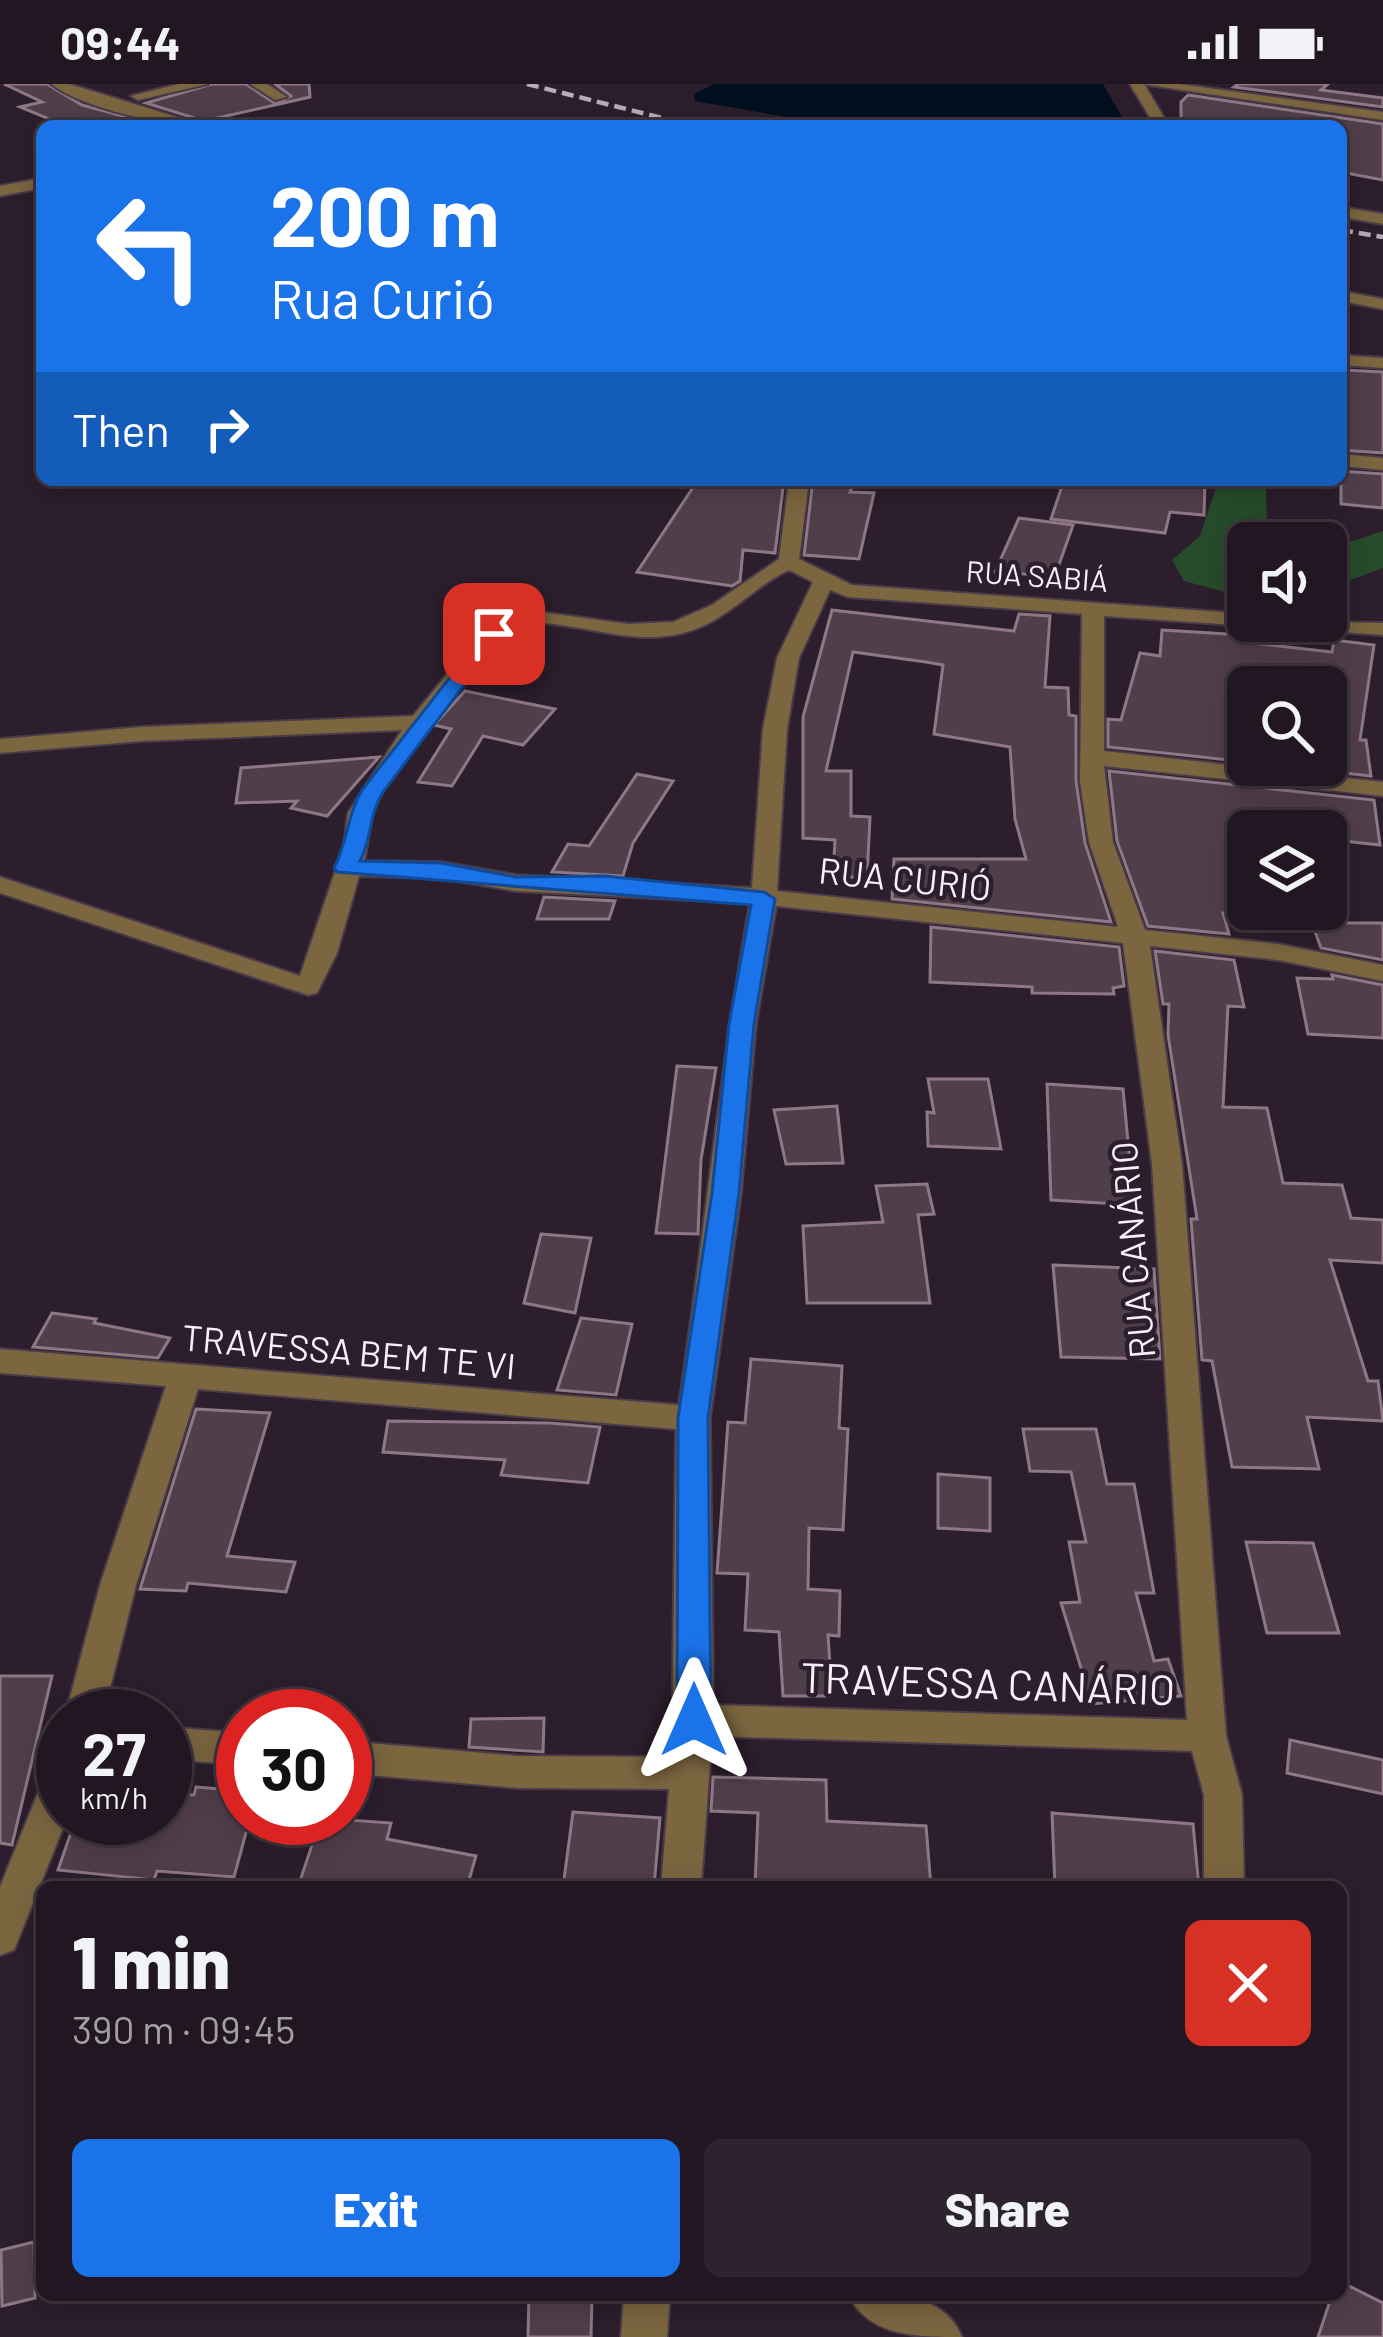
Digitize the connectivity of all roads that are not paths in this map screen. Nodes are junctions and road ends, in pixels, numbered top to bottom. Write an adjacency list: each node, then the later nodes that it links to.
1 (58, 84): 9 (street)
2 (201, 84): 6 (street)
3 (256, 84): 7 (street)
4 (1137, 84): 10 (street)
5 (1149, 84): 8 (street)
6 (138, 96)
7 (280, 97)
8 (1383, 116)
9 (175, 120)
10 (1158, 120)
11 (36, 183): 12 (street)
12 (0, 191)
13 (1347, 213): 14 (street)
14 (1383, 218)
15 (1347, 297): 16 (street)
16 (1383, 304)
17 (1347, 360): 18 (street)
18 (1383, 363)
19 (1347, 461): 20 (street)
20 (1383, 464)
21 (798, 486): 22 (street)
22 (790, 562): 23 (street, RUA SABIÁ); 28 (street)
23 (823, 582): 24 (street, RUA SABIÁ); 34 (street)
24 (1093, 611): 25 (street, RUA SABIÁ); 30 (street, RUA CANÁRIO)
25 (1227, 619)
26 (1347, 627): 27 (street)
27 (1383, 629)
28 (422, 722): 29 (street); 32 (street)
29 (0, 746)
30 (1090, 757): 31 (street); 35 (street, RUA CANÁRIO)
31 (1383, 789)
32 (345, 868): 33 (street); 34 (street, RUA CURIÓ)
33 (0, 885)
34 (764, 899): 35 (street, RUA CURIÓ); 39 (street)
35 (1136, 940): 36 (street, RUA CURIÓ); 42 (street, RUA CANÁRIO)
36 (1383, 973)
37 (0, 1361): 38 (street, TRAVESSA BEM TE VI)
38 (185, 1378): 39 (street, TRAVESSA BEM TE VI); 40 (street)
39 (693, 1418): 41 (street)
40 (91, 1689)
41 (694, 1720): 42 (street, TRAVESSA CANÁRIO); 44 (street)
42 (1207, 1736): 47 (street, RUA CANÁRIO)
43 (372, 1759): 44 (street)
44 (691, 1773): 46 (street)
45 (36, 1845): 48 (street)
46 (682, 1881)
47 (1224, 1881)
48 (0, 1937)
49 (647, 2301): 51 (street)
50 (882, 2301): 52 (street)
51 (644, 2337)
52 (940, 2337)

